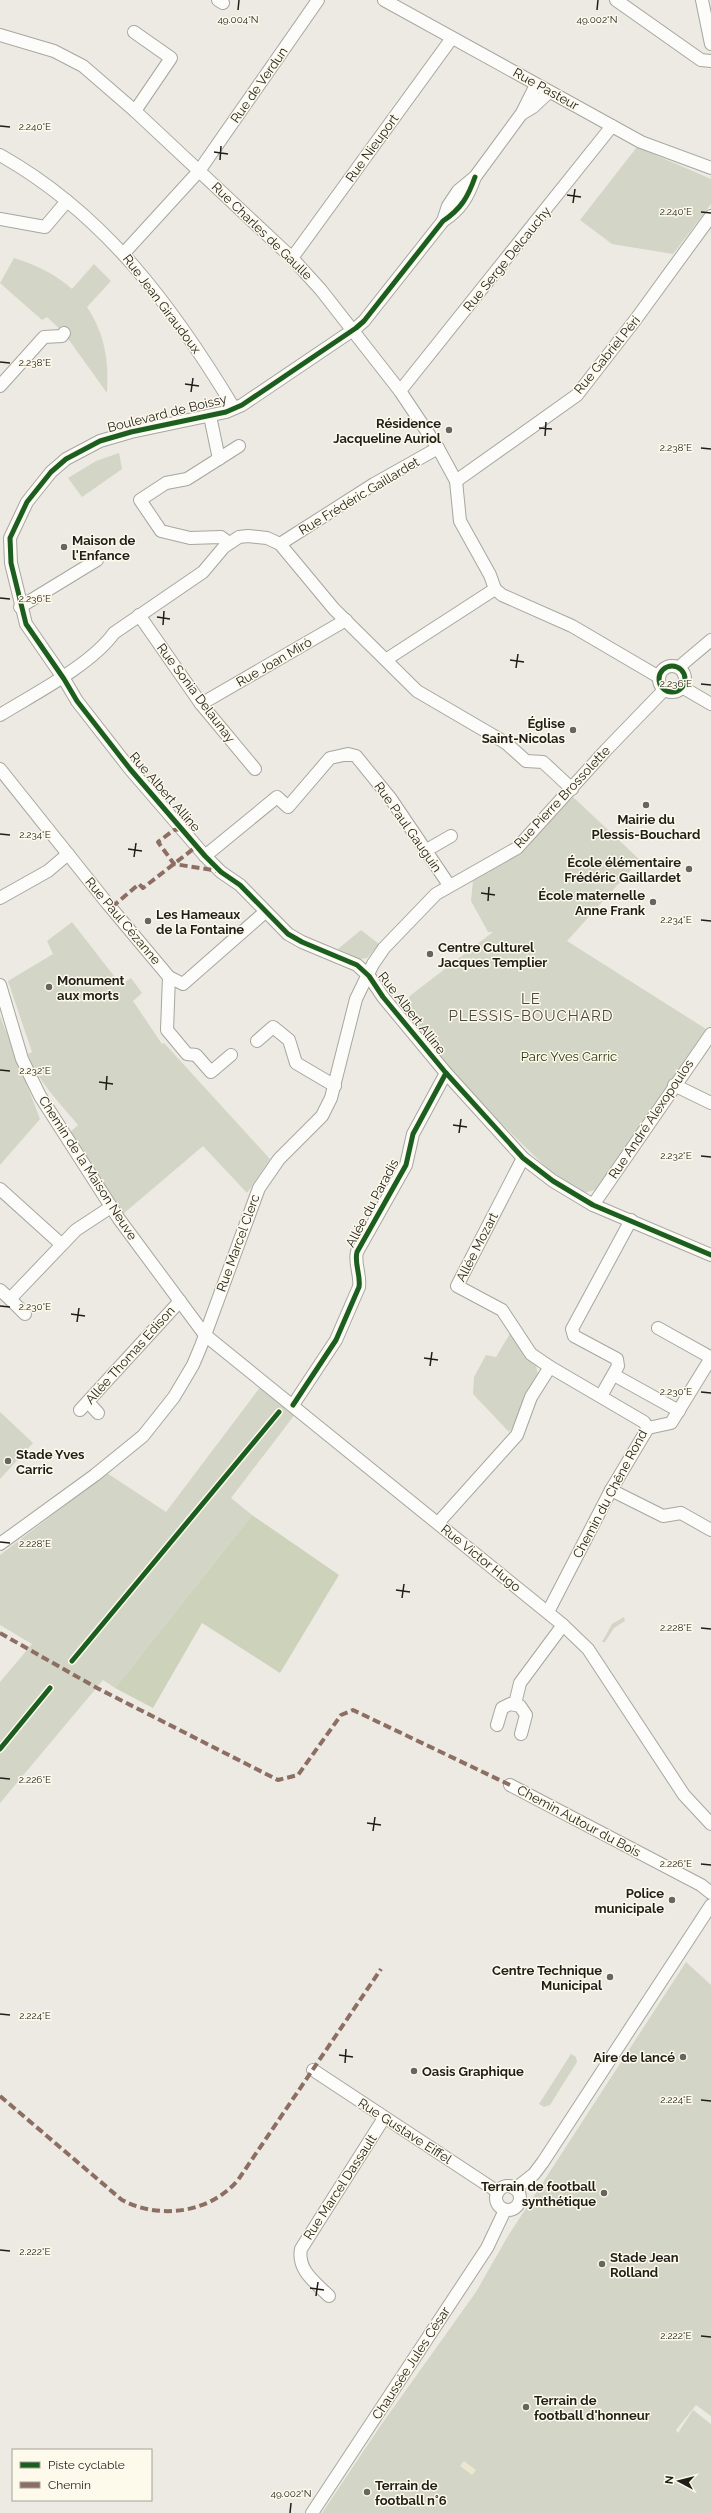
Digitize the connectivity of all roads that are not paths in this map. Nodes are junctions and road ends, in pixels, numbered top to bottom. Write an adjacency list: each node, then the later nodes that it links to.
1 (318, 0): 17 (street, Rue de Verdun)
2 (384, 0): 7 (street, Rue Pasteur)
3 (616, 0): 9 (street)
4 (702, 0): 8 (street)
5 (134, 32): 12 (street)
6 (0, 35): 12 (street, Rue Charles de Gaulle)
7 (452, 38): 10 (street, Rue Pasteur); 22 (street, Rue Nieuport)
8 (711, 44)
9 (711, 61)
10 (536, 85): 11 (street, Rue Pasteur); 13 (street, Boulevard de Boissy)
11 (549, 92): 13 (street, Boulevard de Boissy); 14 (street, Rue Pasteur)
12 (136, 111): 17 (street, Rue Charles de Gaulle)
13 (522, 113): 23 (street, Boulevard de Boissy)
14 (612, 126): 16 (street, Rue Pasteur); 26 (street, Rue Serge Delcauchy)
15 (0, 155): 18 (street, Rue Jean Giraudoux)
16 (711, 168)
17 (199, 171): 21 (street, Rue de Verdun); 22 (street, Rue Charles de Gaulle)
18 (67, 201): 20 (street); 21 (street, Rue Jean Giraudoux)
19 (711, 216): 32 (street, Rue Gabriel Péri)
20 (0, 219)
21 (124, 253): 27 (street, Rue Jean Giraudoux)
22 (292, 258): 23 (street, Rue Charles de Gaulle)
23 (353, 330): 26 (street, Rue Charles de Gaulle); 27 (street, Boulevard de Boissy)
24 (64, 333): 25 (street)
25 (0, 386)
26 (400, 391): 30 (street, Rue Charles de Gaulle)
27 (234, 408): 28 (street, Boulevard de Boissy)
28 (210, 416): 31 (street); 33 (street, Boulevard de Boissy)
29 (239, 446): 31 (street)
30 (438, 448): 32 (street, Rue Charles de Gaulle); 35 (street, Rue Frédéric Gaillardet)
31 (219, 459): 34 (street)
32 (456, 481): 37 (street, Rue Charles de Gaulle)
33 (5, 536): 38 (street, Boulevard de Boissy)
34 (229, 543): 35 (street); 39 (street)
35 (280, 544): 40 (street)
36 (97, 560): 38 (street)
37 (495, 589): 42 (street); 45 (street)
38 (20, 607): 44 (street, Boulevard de Boissy)
39 (139, 615): 44 (street); 48 (street, Rue Sonia Delaunay)
40 (346, 620): 42 (street); 48 (street, Rue Joan Mirò)
41 (711, 640): 43 (street)
42 (387, 659): 53 (street)
43 (678, 667): 45 (street); 46 (street)
44 (62, 676): 50 (street); 57 (street, Rue Albert Alline)
45 (659, 676): 47 (street)
46 (682, 687): 47 (street); 49 (street)
47 (664, 690): 53 (street, Rue Pierre Brossolette)
48 (201, 704): 52 (street, Rue Sonia Delaunay)
49 (711, 704)
50 (0, 715)
51 (0, 769): 56 (street, Rue Paul Cézanne)
52 (255, 769)
53 (572, 789): 58 (street, Rue Pierre Brossolette)
54 (451, 836): 55 (street)
55 (425, 851): 57 (street, Rue Paul Gauguin); 58 (street, Rue Paul Gauguin)
56 (68, 854): 59 (street); 62 (street, Rue Paul Cézanne)
57 (206, 856): 60 (street, Rue Albert Alline)
58 (449, 886): 61 (street, Rue Pierre Brossolette)
59 (0, 898)
60 (265, 912): 61 (street, Rue Albert Alline); 62 (street, Rue Paul Cézanne)
61 (369, 976): 67 (street, Rue Albert Alline); 69 (street, Rue Marcel Clerc)
62 (169, 977): 66 (street)
63 (0, 985): 74 (street, Chemin de la Maison Neuve)
64 (711, 1034): 68 (street, Rue André Alexopoulos)
65 (257, 1041): 69 (street)
66 (231, 1055)
67 (446, 1073): 71 (street, Rue Albert Alline); 88 (street, Allée du Paradis)
68 (674, 1085): 70 (street); 73 (street, Rue André Alexopoulos)
69 (335, 1086): 83 (street, Rue Marcel Clerc)
70 (711, 1103)
71 (523, 1158): 73 (street, Rue Albert Alline); 85 (street, Allée Mozart)
72 (0, 1189): 76 (street)
73 (593, 1205): 75 (street, Rue Albert Alline)
74 (111, 1207): 76 (street); 80 (street, Chemin de la Maison Neuve)
75 (631, 1220): 77 (street, Rue Albert Alline); 86 (street)
76 (60, 1244): 79 (street)
77 (711, 1255)
78 (0, 1290): 79 (street)
79 (10, 1299): 81 (street)
80 (180, 1301): 83 (street, Chemin de la Maison Neuve); 90 (street, Allée Thomas Edison)
81 (25, 1314)
82 (658, 1328): 84 (street)
83 (205, 1335): 88 (street, Rue Victor Hugo); 95 (street, Rue Marcel Clerc)
84 (710, 1357): 89 (street)
85 (550, 1367): 87 (street, Chemin du Chêne Rond); 93 (street)
86 (614, 1375): 87 (street); 89 (street)
87 (600, 1396): 91 (street, Chemin du Chêne Rond)
88 (293, 1405): 93 (street, Rue Victor Hugo)
89 (679, 1411): 91 (street)
90 (98, 1413)
91 (646, 1425): 92 (street, Chemin du Chêne Rond)
92 (611, 1490): 94 (street); 96 (street, Chemin du Chêne Rond)
93 (438, 1523): 96 (street, Rue Victor Hugo)
94 (711, 1530)
95 (0, 1544)
96 (548, 1612): 97 (street, Rue Victor Hugo)
97 (563, 1625): 98 (street); 102 (street, Rue Victor Hugo)
98 (515, 1704): 99 (street); 100 (street)
99 (498, 1725)
100 (521, 1734)
101 (510, 1785): 103 (street, Chemin Autour du Bois)
102 (711, 1824)
103 (711, 1893)
104 (711, 1905): 107 (street)
105 (313, 2070): 106 (street, Rue Gustave Eiffel)
106 (384, 2118): 108 (street, Rue Gustave Eiffel); 110 (street, Rue Marcel Dassault)
107 (515, 2189): 108 (street); 109 (street, Chaussée Jules César)
108 (498, 2192): 109 (street)
109 (505, 2210): 111 (street, Chaussée Jules César)
110 (329, 2296)
111 (312, 2513)

